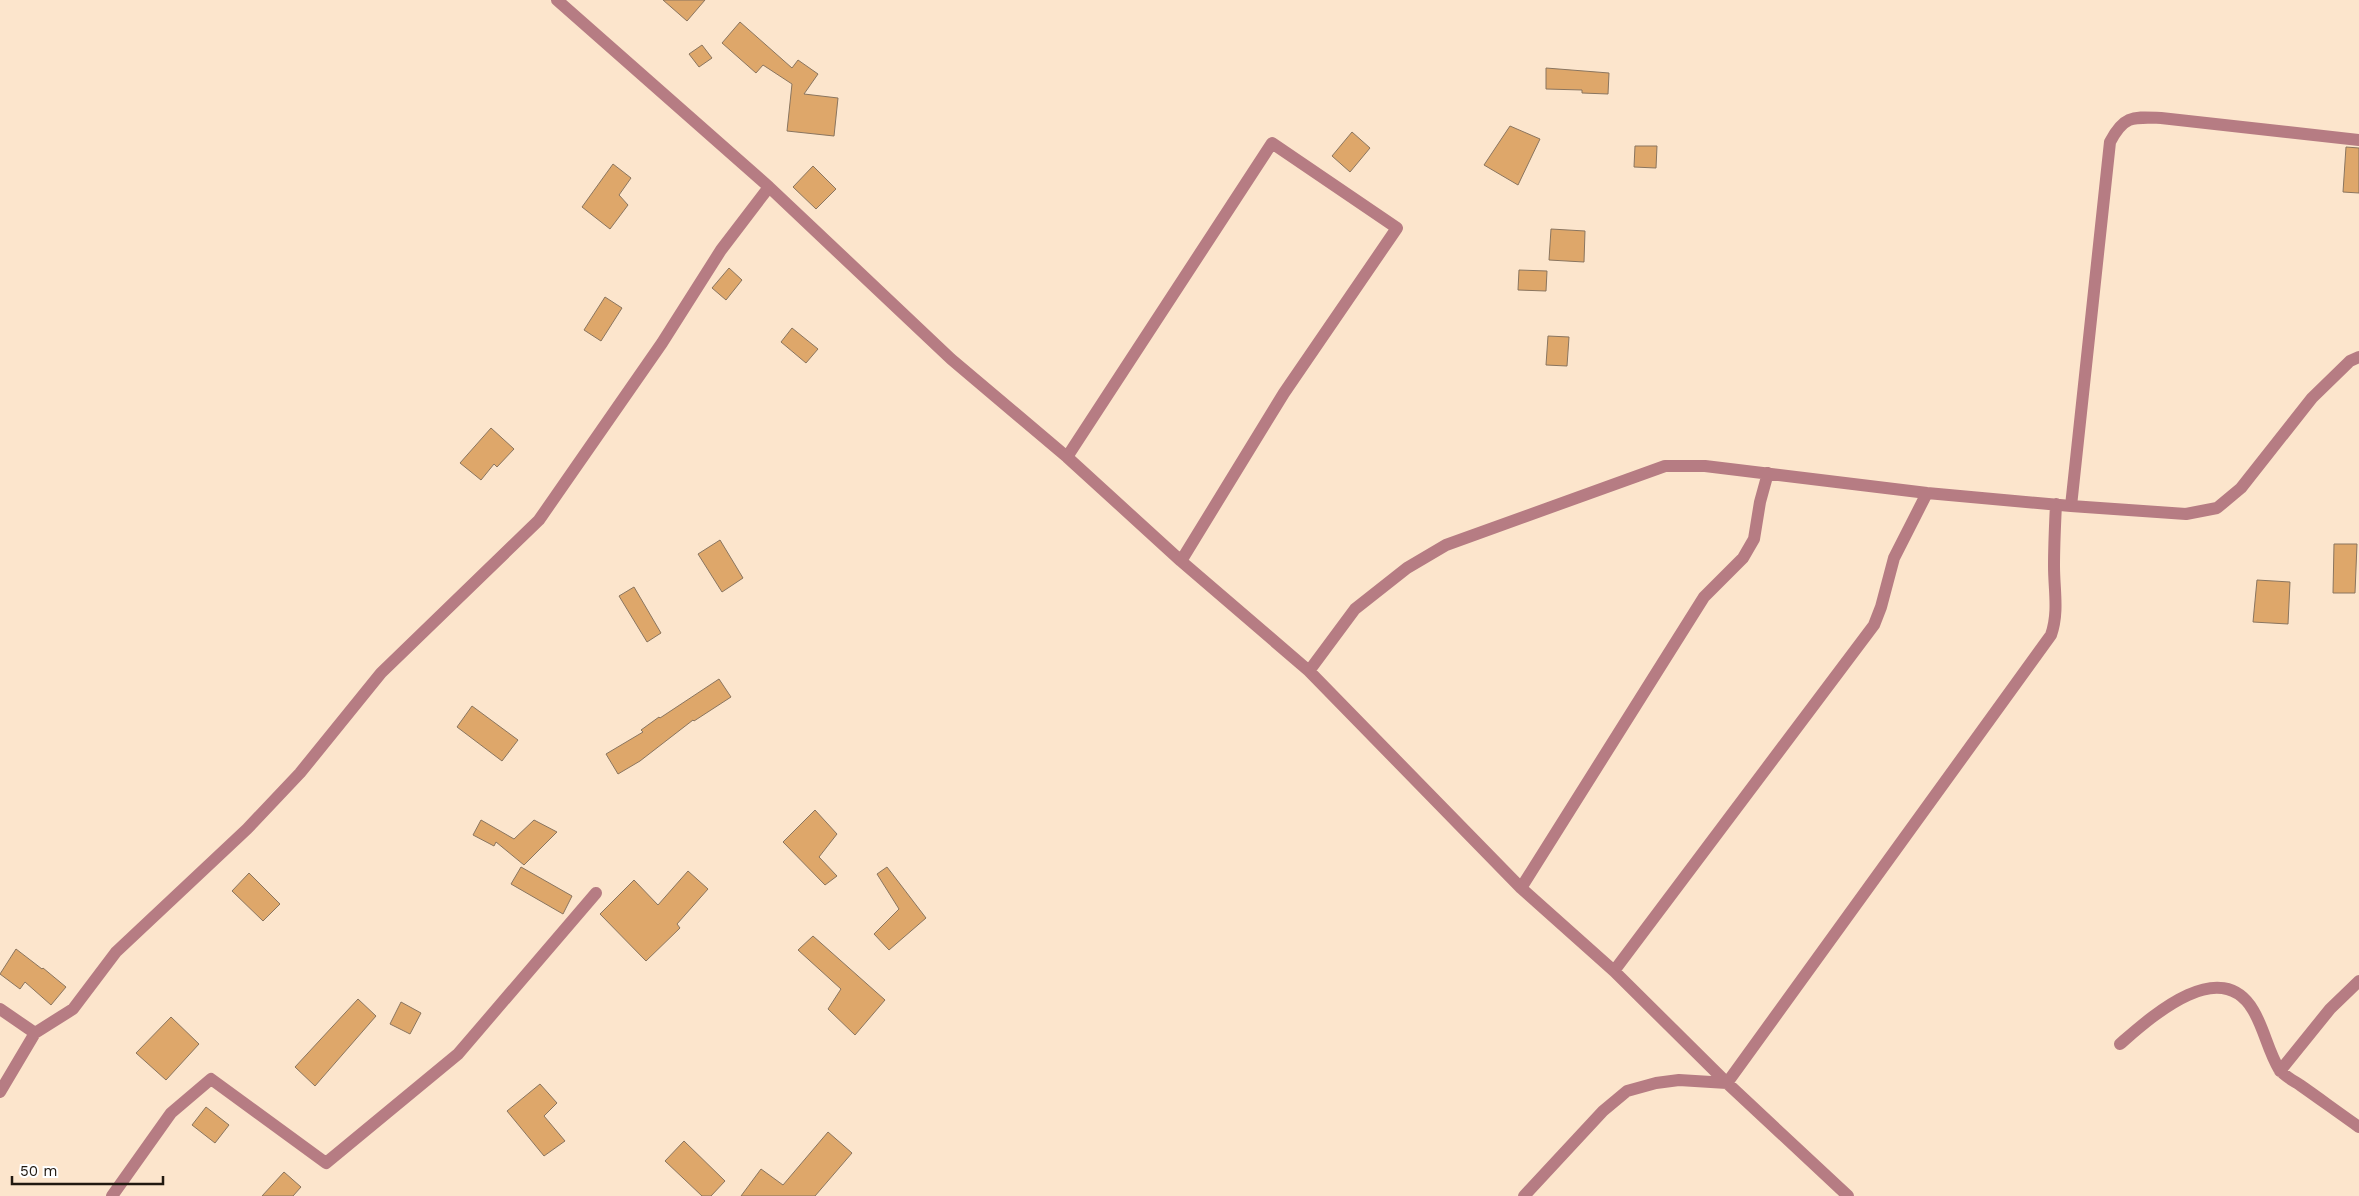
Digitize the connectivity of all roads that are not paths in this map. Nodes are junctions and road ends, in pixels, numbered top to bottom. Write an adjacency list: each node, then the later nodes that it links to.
1 (557, 0): 3 (street)
2 (2359, 140): 9 (street)
3 (768, 187): 5 (street); 17 (street)
4 (2359, 357): 9 (street)
5 (1067, 457): 10 (street); 10 (street)
6 (1768, 473): 7 (street); 11 (street); 12 (street)
7 (1927, 493): 8 (street); 14 (street)
8 (2056, 504): 9 (street); 20 (street)
9 (2071, 506)
10 (1181, 561): 11 (street)
11 (1308, 671): 12 (street)
12 (1521, 888): 14 (street)
13 (596, 893): 23 (street)
14 (1614, 971): 20 (street)
15 (2359, 981): 19 (street)
16 (0, 1008): 17 (street)
17 (35, 1033): 21 (street)
18 (2120, 1044): 19 (street)
19 (2280, 1070): 22 (street)
20 (1727, 1082): 24 (street); 25 (street)
21 (0, 1092)
22 (2359, 1127)
23 (112, 1196)
24 (1524, 1196)
25 (1848, 1196)

